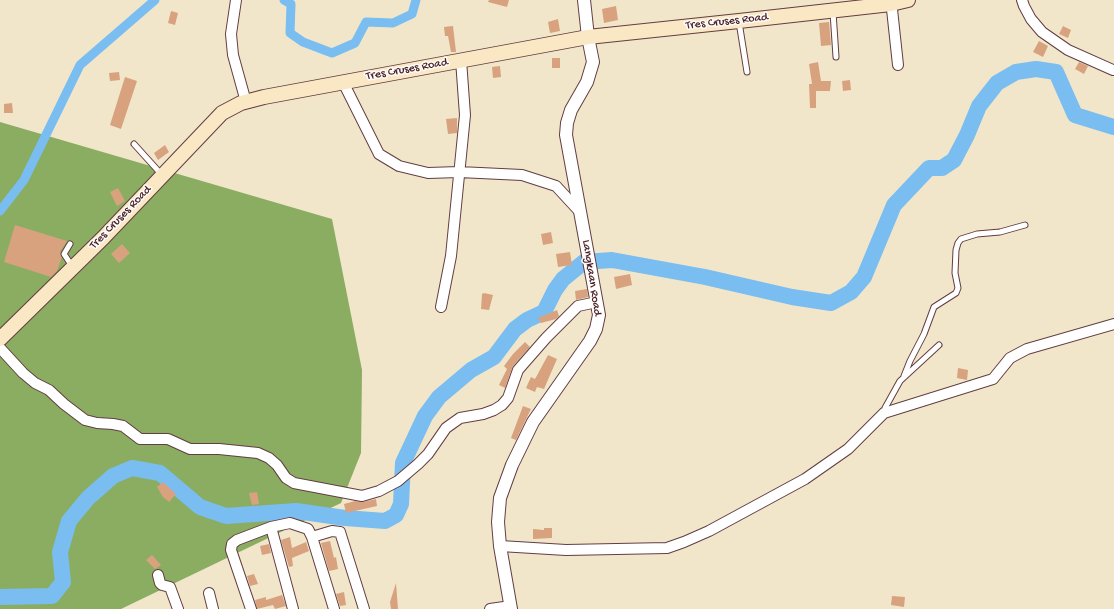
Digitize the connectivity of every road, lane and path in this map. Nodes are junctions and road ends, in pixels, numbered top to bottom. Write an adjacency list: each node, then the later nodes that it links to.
1 (236, 0): 15 (street)
2 (584, 0): 8 (street, Langkaan Road)
3 (908, 0): 5 (main road, Tres Cruses Road)
4 (1022, 0): 12 (street)
5 (891, 2): 6 (main road, Tres Cruses Road); 11 (street)
6 (832, 11): 7 (main road, Tres Cruses Road); 9 (lane)
7 (739, 21): 8 (main road, Tres Cruses Road); 13 (lane)
8 (588, 37): 10 (main road, Tres Cruses Road); 19 (street, Langkaan Road)
9 (836, 56)
10 (460, 60): 14 (main road, Tres Cruses Road); 17 (street)
11 (898, 65)
12 (1113, 70)
13 (747, 72)
14 (343, 82): 15 (main road, Tres Cruses Road); 17 (street)
15 (246, 102): 18 (main road, Tres Cruses Road)
16 (134, 144): 18 (lane)
17 (459, 172): 19 (street); 24 (street)
18 (162, 176): 22 (main road, Tres Cruses Road)
19 (580, 212): 23 (street, Langkaan Road)
20 (1025, 224): 29 (lane)
21 (70, 244): 22 (lane)
22 (73, 266): 26 (main road, Tres Cruses Road)
23 (597, 302): 28 (street); 33 (street, Langkaan Road)
24 (441, 307)
25 (1114, 324): 30 (street)
26 (0, 339)
27 (939, 345): 29 (lane)
28 (0, 348)
29 (904, 376): 30 (lane)
30 (884, 413): 33 (street)
31 (271, 527): 32 (street); 39 (street); 40 (street)
32 (312, 537): 41 (street); 42 (street)
33 (500, 546): 36 (street, Langkaan Road)
34 (158, 575): 37 (street)
35 (209, 593): 38 (street)
36 (511, 608): 43 (street)
37 (178, 609)
38 (214, 609)
39 (251, 609)
40 (293, 609)
41 (334, 609)
42 (364, 609)
43 (490, 609)

